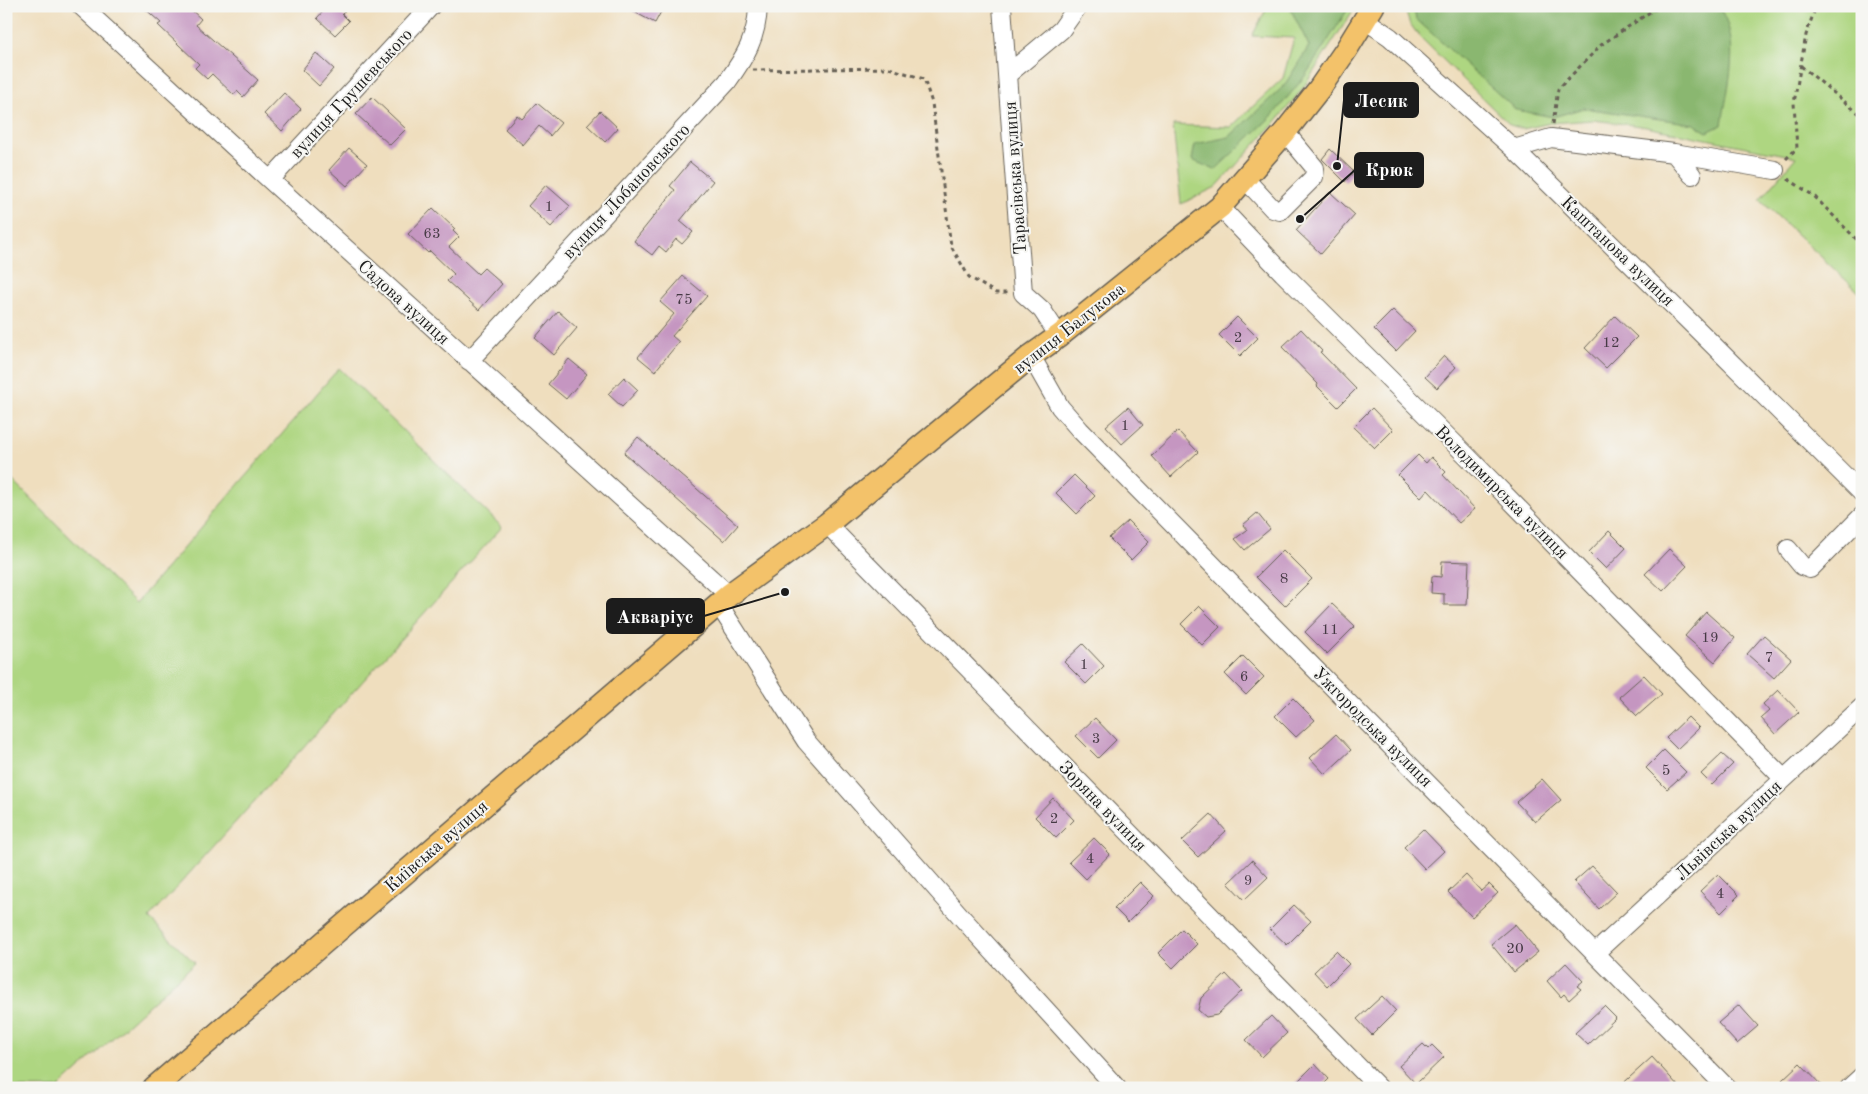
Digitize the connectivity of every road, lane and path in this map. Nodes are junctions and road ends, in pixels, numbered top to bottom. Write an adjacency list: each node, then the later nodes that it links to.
1 (81, 6): 20 (street, Садова вулиця)
2 (431, 6): 20 (street, вулиця Грушевського)
3 (758, 6): 10 (street, вулиця Лобановського)
4 (1002, 6): 11 (street, Тарасівська вулиця)
5 (1078, 6): 11 (street)
6 (1659, 6): 14 (path)
7 (1816, 6): 9 (path)
8 (1369, 13): 13 (main road, вулиця Балукова); 15 (street, Каштанова вулиця)
9 (1801, 66): 12 (path); 17 (path)
10 (735, 71): 23 (path); 26 (street, вулиця Лобановського)
11 (1007, 75): 23 (street, Тарасівська вулиця)
12 (1862, 116)
13 (1285, 132): 19 (main road, вулиця Балукова); 19 (street)
14 (1551, 138): 15 (street); 16 (street)
15 (1514, 150): 27 (street, Каштанова вулиця)
16 (1674, 153): 17 (street); 18 (street)
17 (1776, 170): 22 (path)
18 (1692, 175)
19 (1245, 179): 21 (main road, вулиця Балукова)
20 (270, 180): 26 (street, Садова вулиця)
21 (1220, 207): 24 (main road, вулиця Балукова); 33 (street, Володимирська вулиця)
22 (1862, 245)
23 (1023, 293): 24 (street)
24 (1059, 336): 25 (main road, вулиця Балукова)
25 (1031, 356): 29 (main road, вулиця Балукова); 34 (street, Ужгородська вулиця)
26 (469, 361): 31 (street, Садова вулиця)
27 (1862, 493)
28 (1862, 516): 30 (street)
29 (827, 524): 31 (main road, вулиця Балукова); 38 (street, Зоряна вулиця)
30 (1788, 549)
31 (724, 600): 36 (main road, Київська вулиця); 37 (street, Садова вулиця)
32 (1862, 707): 33 (street, Львівська вулиця)
33 (1783, 778): 34 (street, Львівська вулиця)
34 (1595, 953): 39 (street, Ужгородська вулиця)
35 (1862, 1076): 40 (street)
36 (154, 1088)
37 (1117, 1088)
38 (1379, 1088)
39 (1727, 1088)
40 (1849, 1088)

